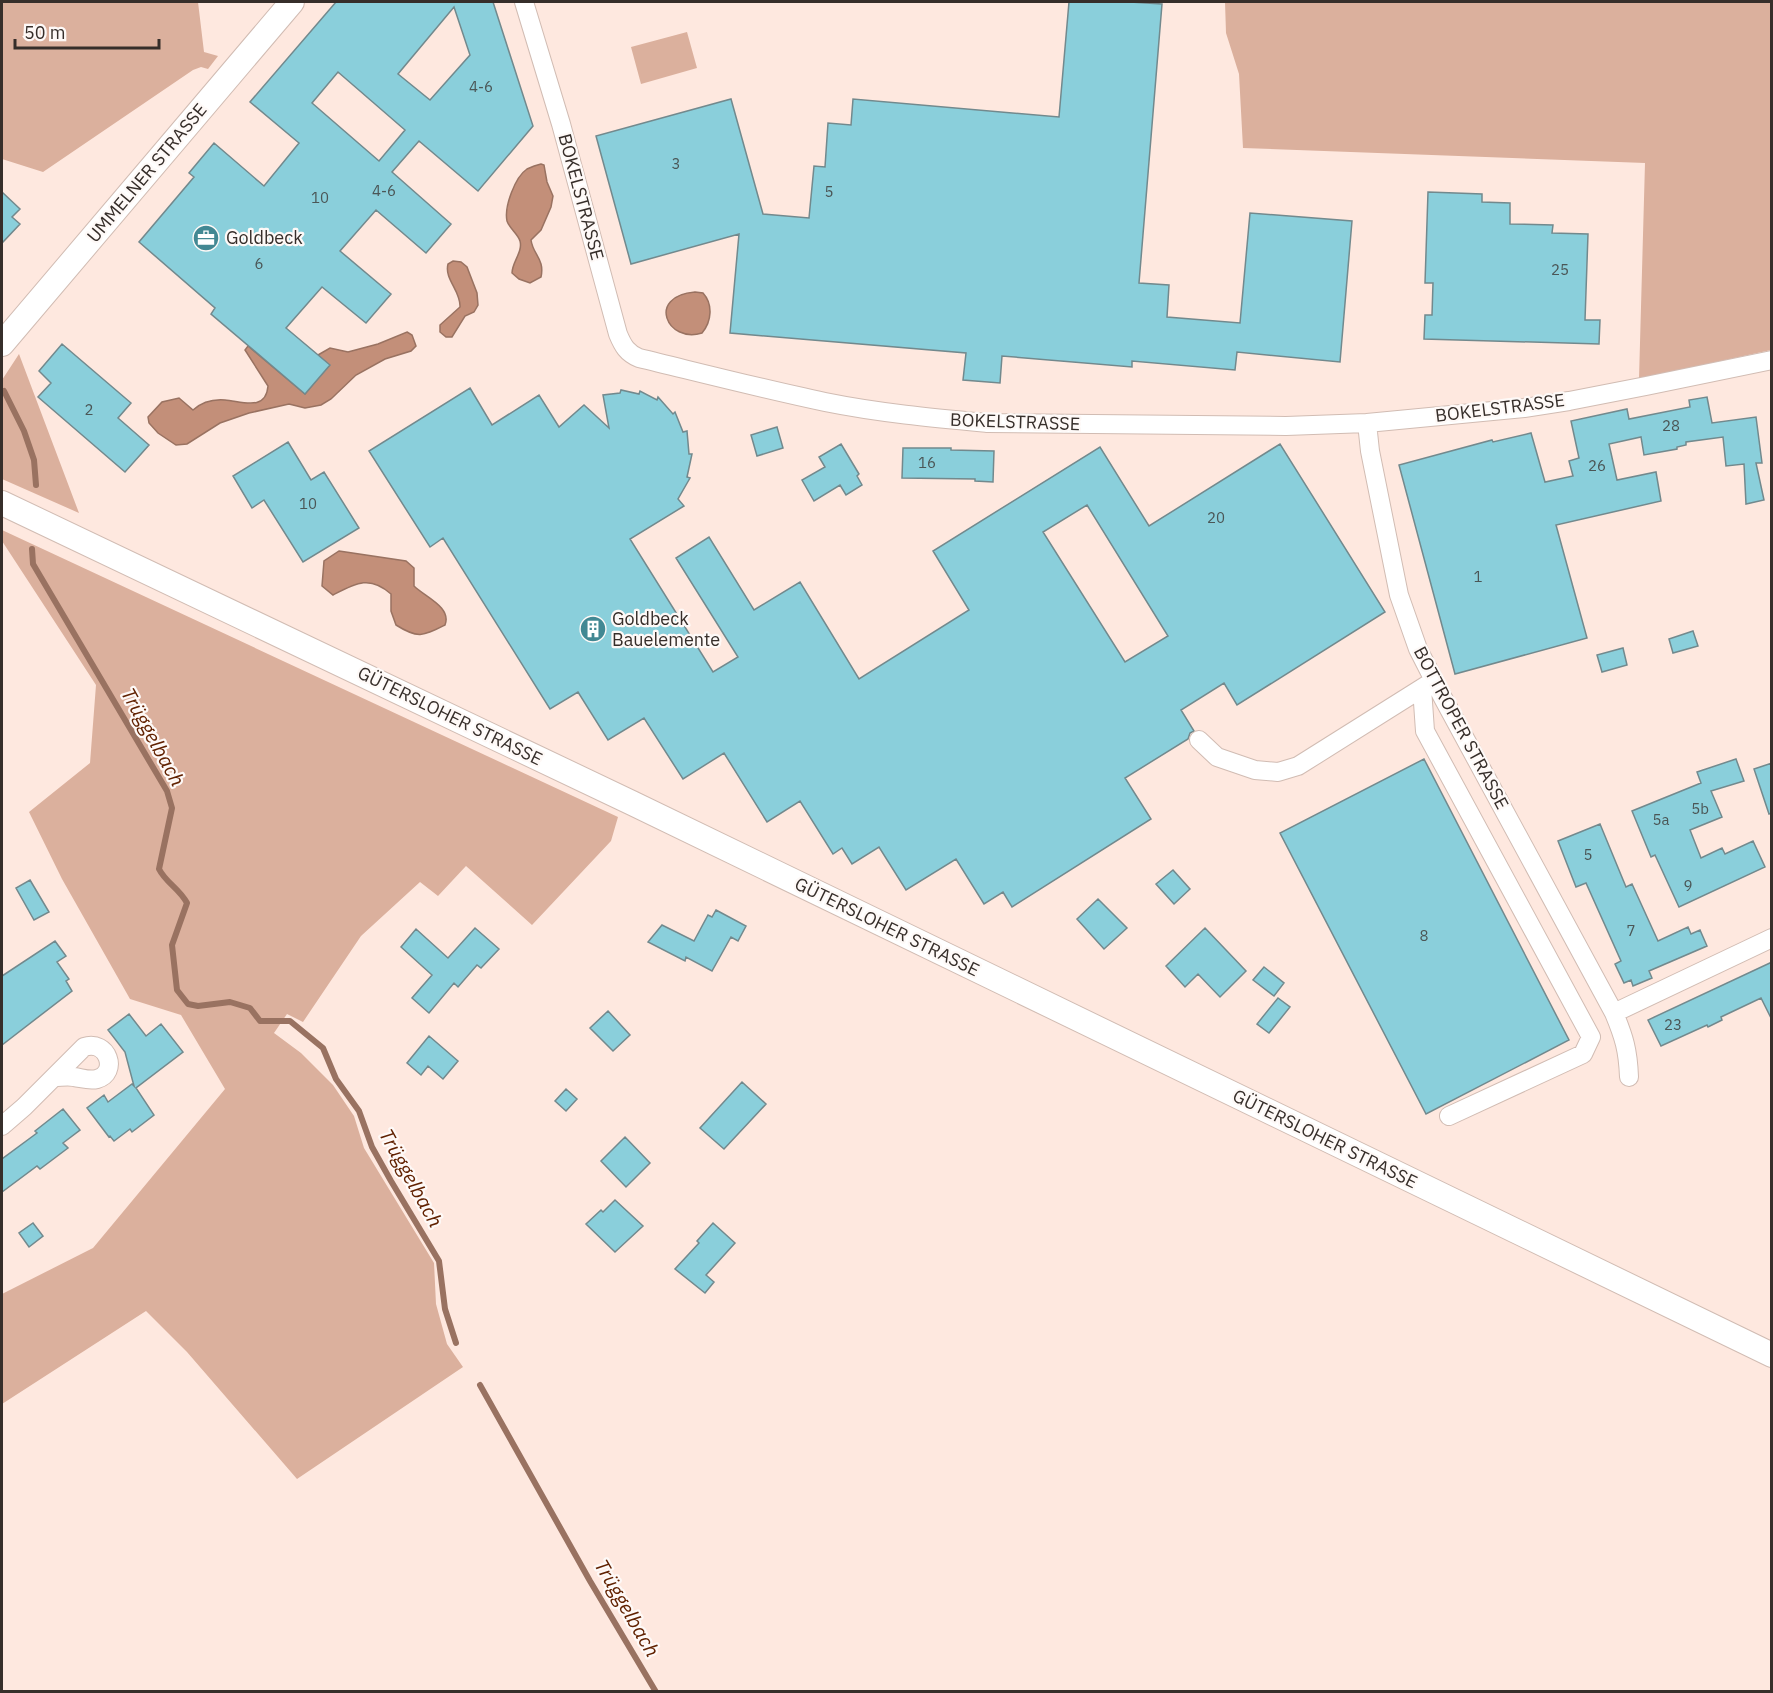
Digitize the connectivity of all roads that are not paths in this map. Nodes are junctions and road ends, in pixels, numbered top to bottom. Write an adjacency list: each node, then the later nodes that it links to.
1 (292, 2): 3 (main road, UMMELNER STRASSE)
2 (524, 2): 5 (street, BOKELSTRASSE)
3 (2, 344)
4 (1772, 360): 5 (street, BOKELSTRASSE)
5 (1366, 423): 7 (street, BOTTROPER STRASSE)
6 (2, 502): 15 (main road, GÜTERSLOHER STRASSE)
7 (1428, 684): 8 (street); 10 (street, BOTTROPER STRASSE); 13 (street)
8 (1199, 740)
9 (1772, 938): 10 (street)
10 (1614, 1013): 12 (street, BOTTROPER STRASSE)
11 (55, 1077): 14 (street)
12 (1629, 1077)
13 (1449, 1116)
14 (2, 1126)
15 (1772, 1355)

